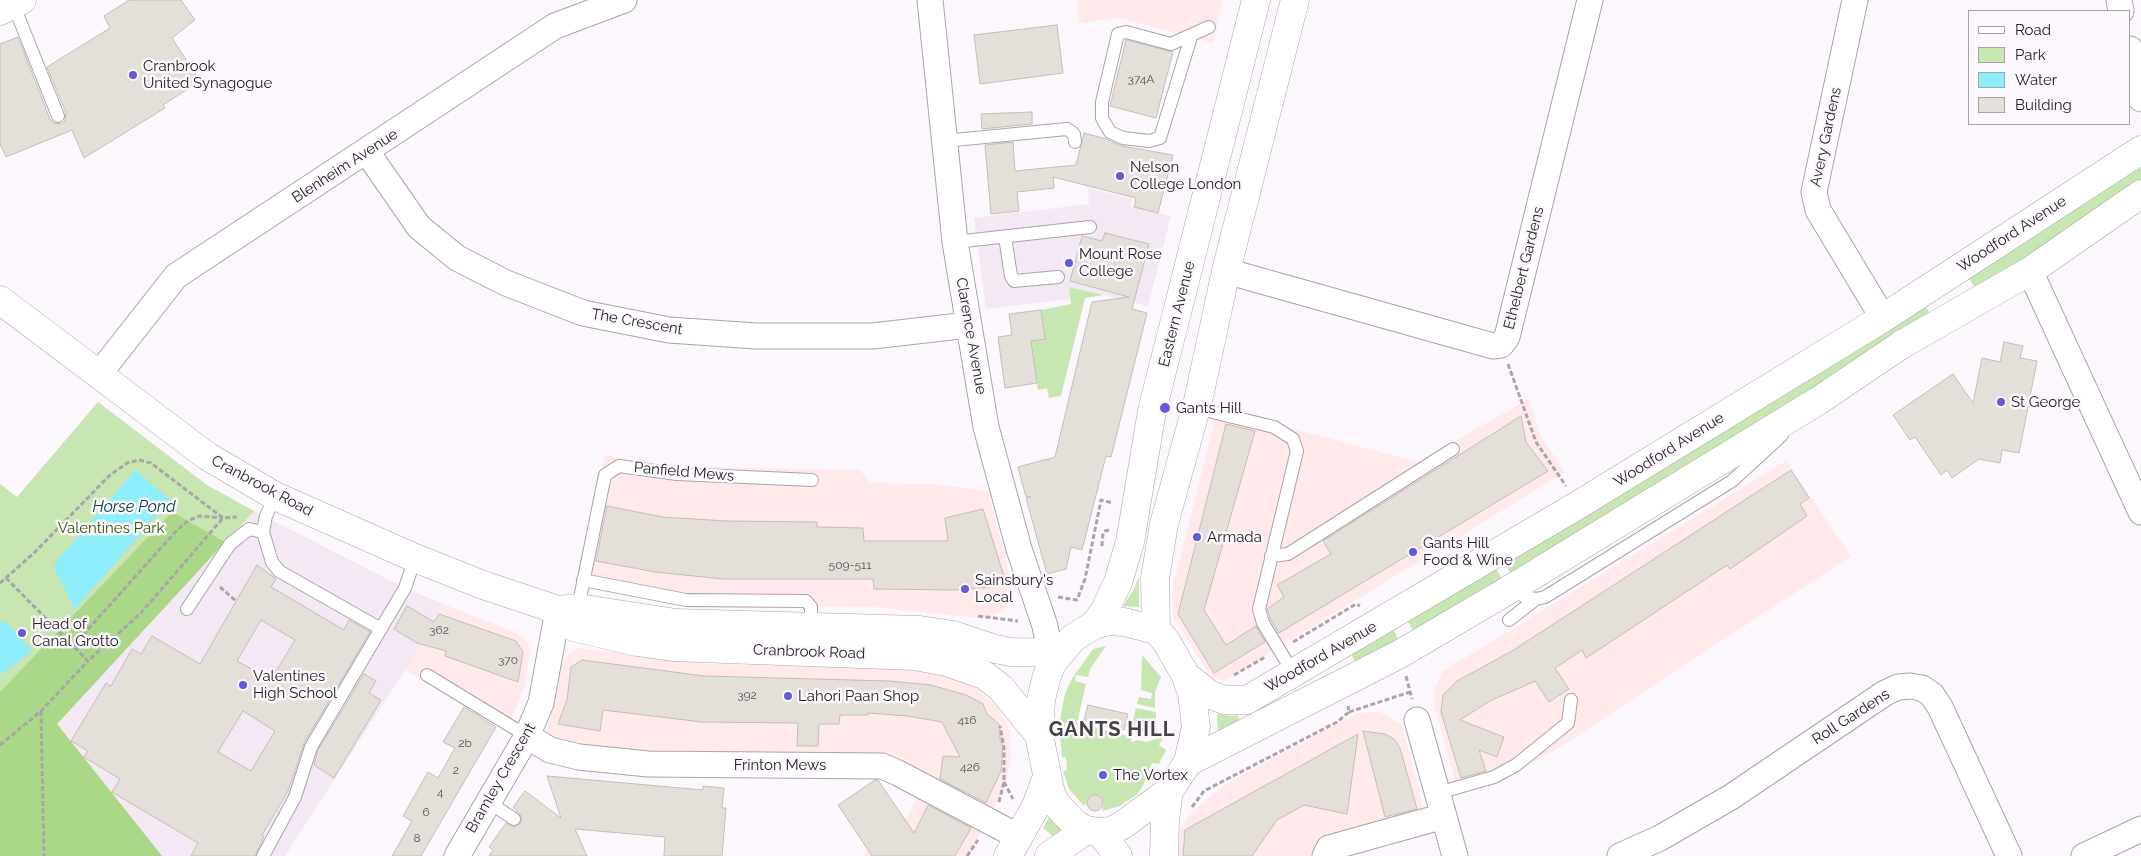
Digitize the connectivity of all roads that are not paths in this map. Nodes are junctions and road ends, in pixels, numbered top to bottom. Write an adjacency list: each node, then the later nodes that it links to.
1 (624, 0): 16 (street, Blenheim Avenue)
2 (930, 0): 13 (street, Clarence Avenue)
3 (1256, 0): 41 (main road, Eastern Avenue)
4 (1295, 0): 21 (main road)
5 (1590, 0): 21 (street, Ethelbert Gardens)
6 (1855, 0): 25 (street, Avery Gardens)
7 (12, 5): 12 (lane)
8 (1209, 28): 9 (lane)
9 (1191, 37): 9 (lane)
10 (2131, 54): 11 (street)
11 (2141, 99)
12 (58, 116)
13 (944, 141): 14 (lane); 20 (street, Clarence Avenue)
14 (1075, 142)
15 (2141, 150): 25 (main road, Woodford Avenue)
16 (367, 152): 26 (street, The Crescent); 27 (street, Blenheim Avenue)
17 (2141, 194): 22 (main road, Woodford Avenue)
18 (1090, 227): 19 (lane)
19 (1005, 237): 20 (lane); 23 (lane)
20 (955, 242): 26 (street, Clarence Avenue)
21 (1226, 271): 28 (main road)
22 (2030, 271): 32 (street); 37 (main road, Woodford Avenue)
23 (1058, 277)
24 (0, 300): 27 (main road, Cranbrook Road)
25 (1883, 318): 46 (main road, Woodford Avenue)
26 (968, 325): 45 (street, Clarence Avenue)
27 (98, 374): 31 (main road, Cranbrook Road)
28 (1196, 408): 34 (lane); 43 (main road)
29 (1453, 449): 34 (lane)
30 (812, 480): 36 (lane, Panfield Mews)
31 (275, 496): 33 (lane); 35 (main road, Cranbrook Road)
32 (2141, 512)
33 (263, 532): 38 (lane); 42 (lane)
34 (1271, 556): 46 (lane)
35 (415, 558): 39 (main road, Cranbrook Road); 42 (lane)
36 (583, 580): 39 (lane, Panfield Mews); 44 (lane)
37 (1524, 593): 40 (lane); 53 (main road, Woodford Avenue)
38 (186, 609)
39 (568, 609): 44 (main road, Cranbrook Road); 52 (street, Bramley Crescent)
40 (1509, 620)
41 (1094, 625): 43 (main road); 45 (main road)
42 (380, 629): 62 (lane)
43 (1156, 630): 48 (main road)
44 (811, 639): 45 (main road, Cranbrook Road); 51 (main road, Cranbrook Road)
45 (1053, 656): 51 (main road)
46 (1294, 674): 48 (main road, Woodford Avenue)
47 (426, 675): 52 (lane)
48 (1186, 676): 53 (main road)
49 (1571, 700): 57 (lane)
50 (1417, 720): 57 (street)
51 (1039, 735): 54 (main road)
52 (527, 736): 56 (street, Bramley Crescent); 61 (street, Frinton Mews)
53 (1188, 762): 55 (main road)
54 (1047, 777): 60 (main road); 61 (main road)
55 (1169, 791): 60 (main road); 66 (main road)
56 (488, 802): 58 (lane); 63 (street, Bramley Crescent)
57 (1441, 805): 67 (street); 68 (street)
58 (514, 819)
59 (2141, 829): 71 (street)
60 (1093, 831): 64 (main road); 65 (main road)
61 (1014, 847)
62 (262, 856)
63 (457, 856)
64 (1049, 856)
65 (1118, 856)
66 (1164, 856)
67 (1325, 856)
68 (1455, 856)
69 (1620, 856): 70 (street, Roll Gardens)
70 (2009, 856)
71 (2084, 856)

